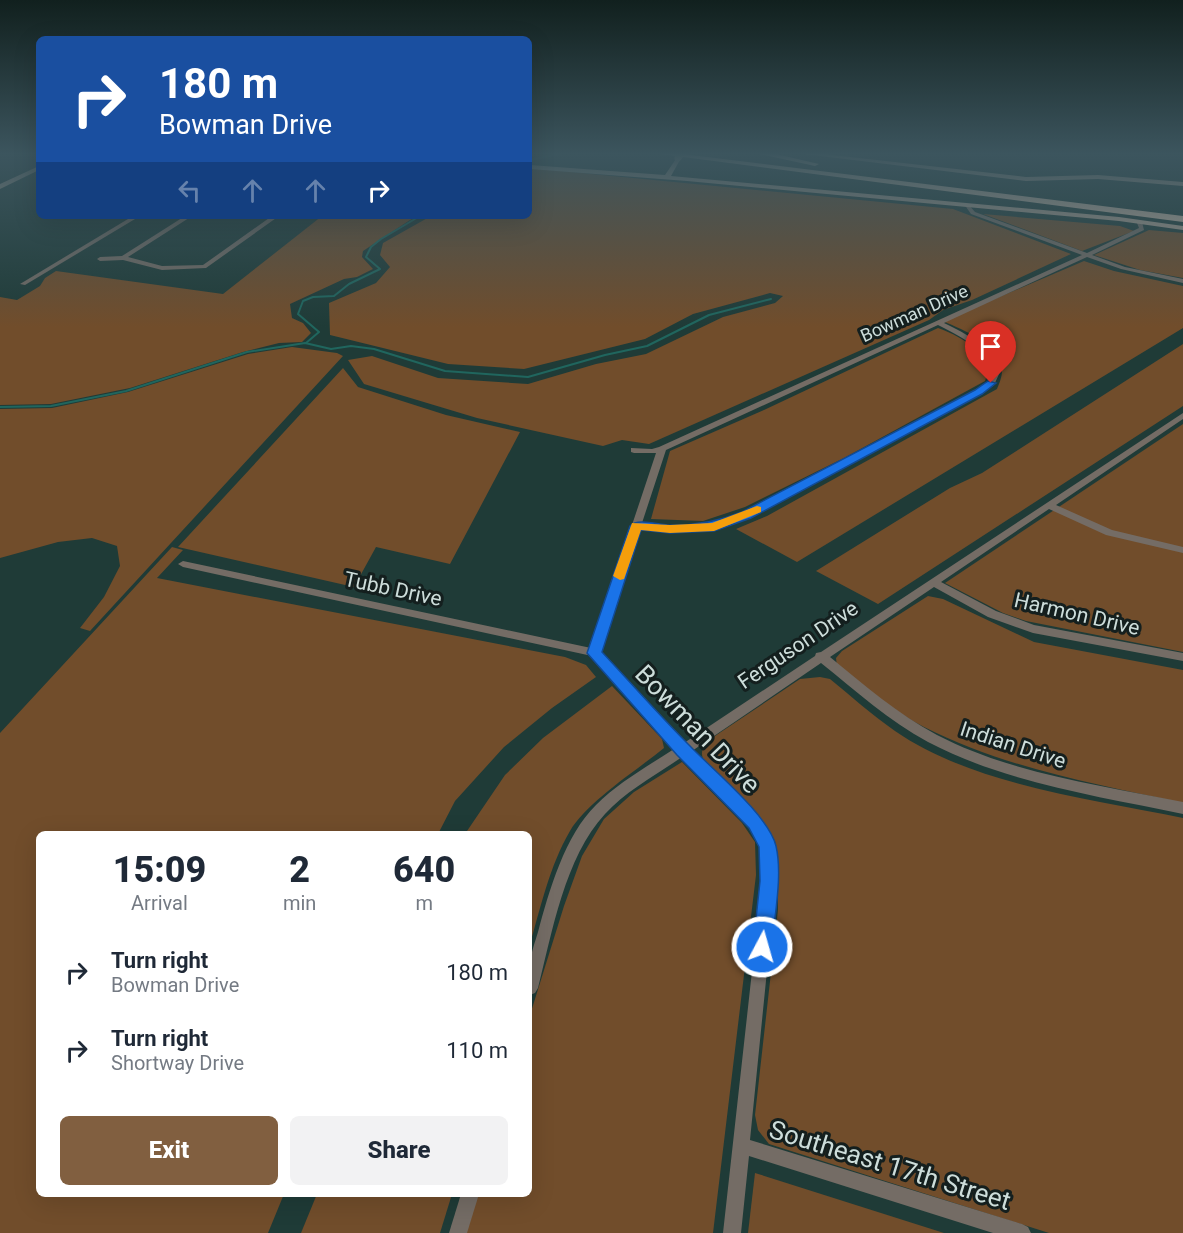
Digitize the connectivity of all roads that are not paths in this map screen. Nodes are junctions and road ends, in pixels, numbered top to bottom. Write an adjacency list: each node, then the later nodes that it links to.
1 (972, 212): 10 (street)
2 (1016, 212): 8 (main road)
3 (1124, 212): 7 (highway)
4 (132, 219): 14 (street)
5 (184, 219): 11 (street)
6 (272, 219): 11 (street)
7 (1183, 219)
8 (1140, 223): 9 (main road); 10 (street, Bowman Drive)
9 (1181, 227)
10 (1087, 255): 13 (street); 15 (street, Bowman Drive)
11 (123, 258): 12 (street)
12 (100, 259)
13 (1183, 281)
14 (23, 284)
15 (939, 323): 17 (street, Bowman Drive); 20 (street)
16 (1183, 415): 19 (street, Ferguson Drive)
17 (662, 449): 18 (street, Bowman Drive); 20 (street)
18 (634, 450)
19 (1049, 505): 21 (street); 23 (street, Ferguson Drive)
20 (636, 526): 24 (street)
21 (1183, 550)
22 (183, 564): 24 (street, Tubb Drive)
23 (933, 582): 25 (street, Ferguson Drive); 26 (street, Harmon Drive)
24 (595, 653): 27 (street, Bowman Drive)
25 (820, 656): 27 (street, Ferguson Drive); 28 (street, Indian Drive)
26 (1183, 657)
27 (683, 750): 29 (street, Ferguson Drive); 30 (street, Bowman Drive)
28 (1183, 808)
29 (532, 980)
30 (742, 1146): 33 (street, Bowman Drive); 34 (street, Southeast 17th Street)
31 (469, 1197): 32 (street)
32 (458, 1233)
33 (732, 1233)
34 (1022, 1233)

